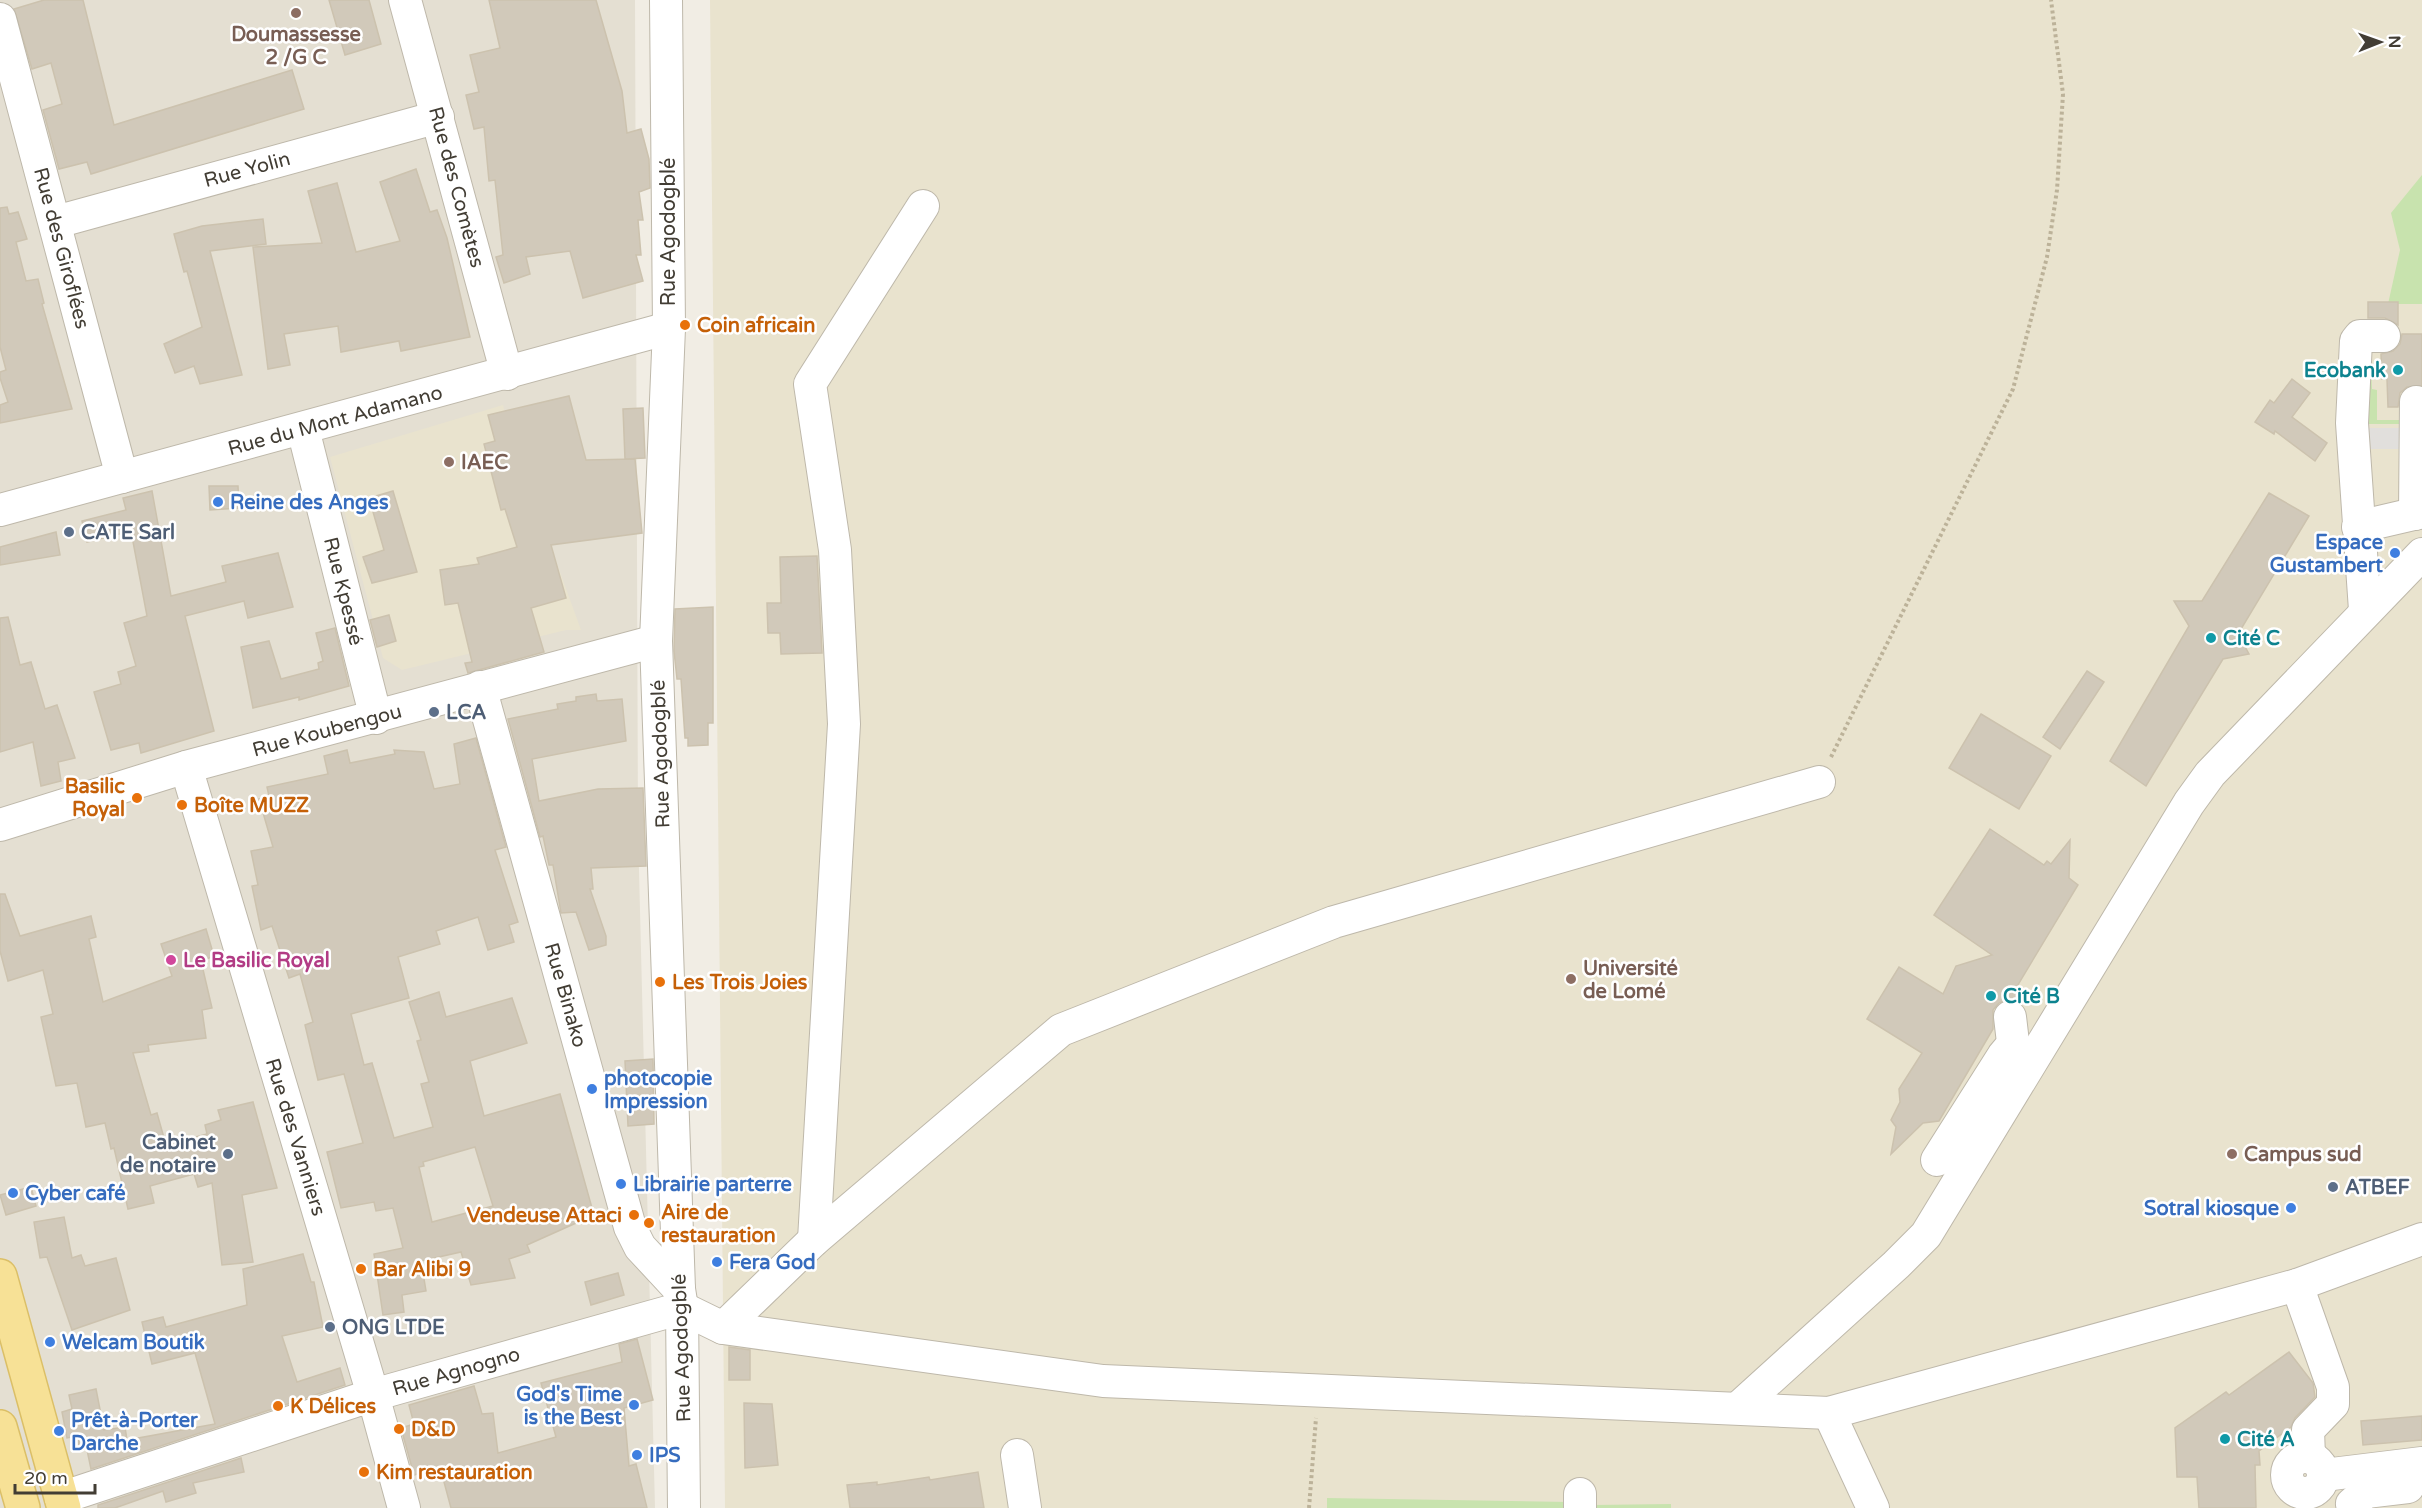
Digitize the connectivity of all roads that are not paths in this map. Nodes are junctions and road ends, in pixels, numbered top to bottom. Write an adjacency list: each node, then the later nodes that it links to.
1 (405, 0): 4 (street, Rue des Comètes)
2 (666, 0): 7 (street, Rue Agodogblé)
3 (0, 19): 6 (street, Rue des Giroflées)
4 (438, 117): 6 (street, Rue Yolin); 9 (street, Rue des Comètes)
5 (923, 206): 28 (street)
6 (56, 222): 12 (street, Rue des Giroflées)
7 (669, 328): 9 (street, Rue du Mont Adamano); 18 (street, Rue Agodogblé)
8 (2384, 336): 15 (street)
9 (507, 374): 11 (street, Rue du Mont Adamano)
10 (2416, 402): 14 (street)
11 (303, 429): 12 (street, Rue du Mont Adamano); 20 (street, Rue Kpessé)
12 (122, 477): 13 (street, Rue du Mont Adamano)
13 (0, 510)
14 (2418, 513): 15 (street)
15 (2358, 527): 17 (street)
16 (2422, 554): 17 (street)
17 (2365, 610): 25 (street)
18 (656, 641): 19 (street, Rue Koubengou); 31 (street, Rue Agodogblé)
19 (480, 687): 20 (street, Rue Koubengou); 31 (street, Rue Binako)
20 (376, 718): 21 (street, Rue Koubengou)
21 (186, 767): 23 (street, Rue Koubengou); 33 (street, Rue des Vanniers)
22 (1819, 782): 28 (street)
23 (0, 825)
24 (2010, 1017): 25 (street)
25 (2020, 1060): 26 (street); 34 (street)
26 (1937, 1160)
27 (2422, 1239): 30 (street)
28 (814, 1240): 32 (street)
29 (0, 1276): 41 (main road)
30 (2297, 1286): 35 (street); 39 (street)
31 (680, 1299): 32 (street); 33 (street, Rue Agnogno); 44 (street, Rue Agodogblé)
32 (723, 1328): 34 (street)
33 (373, 1395): 41 (street, Rue Agnogno); 43 (street, Rue des Vanniers)
34 (1738, 1408): 35 (street)
35 (1829, 1413): 46 (street)
36 (0, 1427): 42 (main road)
37 (1017, 1455): 45 (street)
38 (2422, 1463): 39 (street)
39 (2315, 1483)
40 (2422, 1485): 47 (street)
41 (68, 1498)
42 (23, 1508)
43 (404, 1508)
44 (684, 1508)
45 (1025, 1508)
46 (1873, 1508)
47 (2353, 1508)

